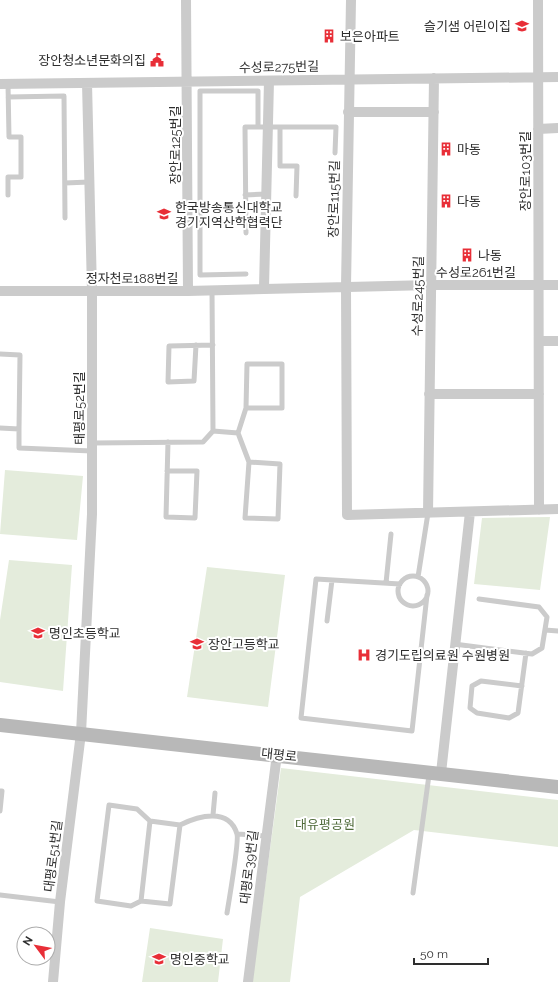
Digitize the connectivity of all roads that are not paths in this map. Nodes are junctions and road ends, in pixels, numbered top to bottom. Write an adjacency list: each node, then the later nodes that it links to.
1 (186, 0): 9 (street, 장안로125번길)
2 (351, 0): 7 (street, 장안로115번길)
3 (538, 0): 4 (street, 장안로103번길)
4 (538, 77): 5 (street, 수성로275번길); 6 (street, 수성로275번길); 18 (street, 장안로103번길)
5 (558, 77)
6 (434, 78): 7 (street, 수성로275번길); 14 (street, 수성로245번길)
7 (349, 80): 8 (street, 수성로275번길); 13 (street, 장안로115번길)
8 (269, 81): 9 (street, 수성로275번길); 15 (street)
9 (187, 82): 10 (street, 수성로275번길); 37 (street, 장안로125번길)
10 (87, 83): 11 (street, 수성로275번길); 21 (street, 태평로52번길)
11 (4, 84): 12 (lane)
12 (8, 97): 20 (lane); 22 (lane)
13 (348, 112): 14 (street); 32 (street, 장안로115번길)
14 (434, 112): 29 (street, 수성로245번길)
15 (263, 126): 16 (lane); 23 (street); 24 (lane); 28 (lane)
16 (280, 126): 19 (lane); 25 (lane)
17 (558, 128): 18 (street)
18 (538, 129): 30 (street, 장안로103번길)
19 (335, 153)
20 (65, 182): 21 (lane); 26 (lane)
21 (89, 182): 36 (street, 태평로52번길)
22 (8, 194)
23 (266, 194): 24 (lane); 33 (street)
24 (245, 195): 27 (lane)
25 (296, 196)
26 (65, 218)
27 (246, 233)
28 (246, 274)
29 (431, 285): 30 (street, 수성로261번길); 32 (street, 수성로261번길); 43 (street, 수성로245번길)
30 (538, 285): 31 (street, 수성로261번길); 38 (street, 장안로103번길)
31 (558, 285)
32 (346, 286): 33 (street, 정자천로188번길); 57 (street)
33 (264, 288): 34 (street, 정자천로188번길)
34 (212, 290): 37 (street, 정자천로188번길); 41 (lane)
35 (0, 291): 36 (street, 정자천로188번길)
36 (92, 291): 37 (street, 정자천로188번길); 51 (street, 태평로52번길)
37 (188, 291)
38 (539, 341): 39 (street); 44 (street, 장안로103번길)
39 (558, 341)
40 (196, 345): 40 (lane); 41 (lane)
41 (213, 345): 48 (lane)
42 (0, 354): 47 (lane)
43 (429, 394): 44 (street); 57 (street, 수성로245번길)
44 (539, 394): 55 (street, 장안로103번길)
45 (246, 408): 45 (lane); 49 (lane)
46 (0, 428): 47 (lane)
47 (19, 429): 51 (lane)
48 (213, 431): 49 (lane); 50 (lane)
49 (238, 433): 52 (lane)
50 (168, 442): 51 (lane); 53 (lane)
51 (92, 447): 72 (street, 태평로52번길)
52 (248, 462): 52 (lane)
53 (167, 471): 53 (lane)
54 (558, 509): 55 (street)
55 (539, 510): 56 (street)
56 (470, 512): 57 (street); 68 (street)
57 (428, 513): 59 (lane)
58 (391, 534): 61 (lane)
59 (418, 577): 62 (lane); 63 (lane)
60 (332, 580): 61 (lane); 63 (lane); 65 (lane)
61 (386, 583): 62 (lane)
62 (400, 584): 63 (lane)
63 (427, 595)
64 (479, 599): 66 (lane)
65 (327, 621)
66 (545, 630): 67 (lane); 69 (lane)
67 (558, 631)
68 (454, 644): 69 (lane); 74 (street)
69 (526, 654): 70 (lane)
70 (522, 686): 70 (lane)
71 (0, 725): 72 (street, 대평로)
72 (81, 733): 73 (street, 대평로); 87 (street, 대평로51번길)
73 (277, 754): 74 (street, 대평로); 83 (street, 대평로39번길)
74 (435, 773): 75 (street, 대평로); 84 (lane)
75 (558, 787)
76 (0, 791): 78 (lane)
77 (215, 793): 79 (lane)
78 (0, 811)
79 (213, 815): 81 (lane); 82 (lane)
80 (150, 821): 81 (lane); 86 (lane); 86 (lane)
81 (180, 825): 86 (lane)
82 (238, 834): 83 (lane); 88 (lane)
83 (266, 836): 90 (street, 대평로39번길)
84 (413, 892)
85 (0, 895): 87 (lane)
86 (140, 901)
87 (60, 902): 89 (street, 대평로51번길)
88 (227, 913)
89 (53, 982)
90 (248, 982)

